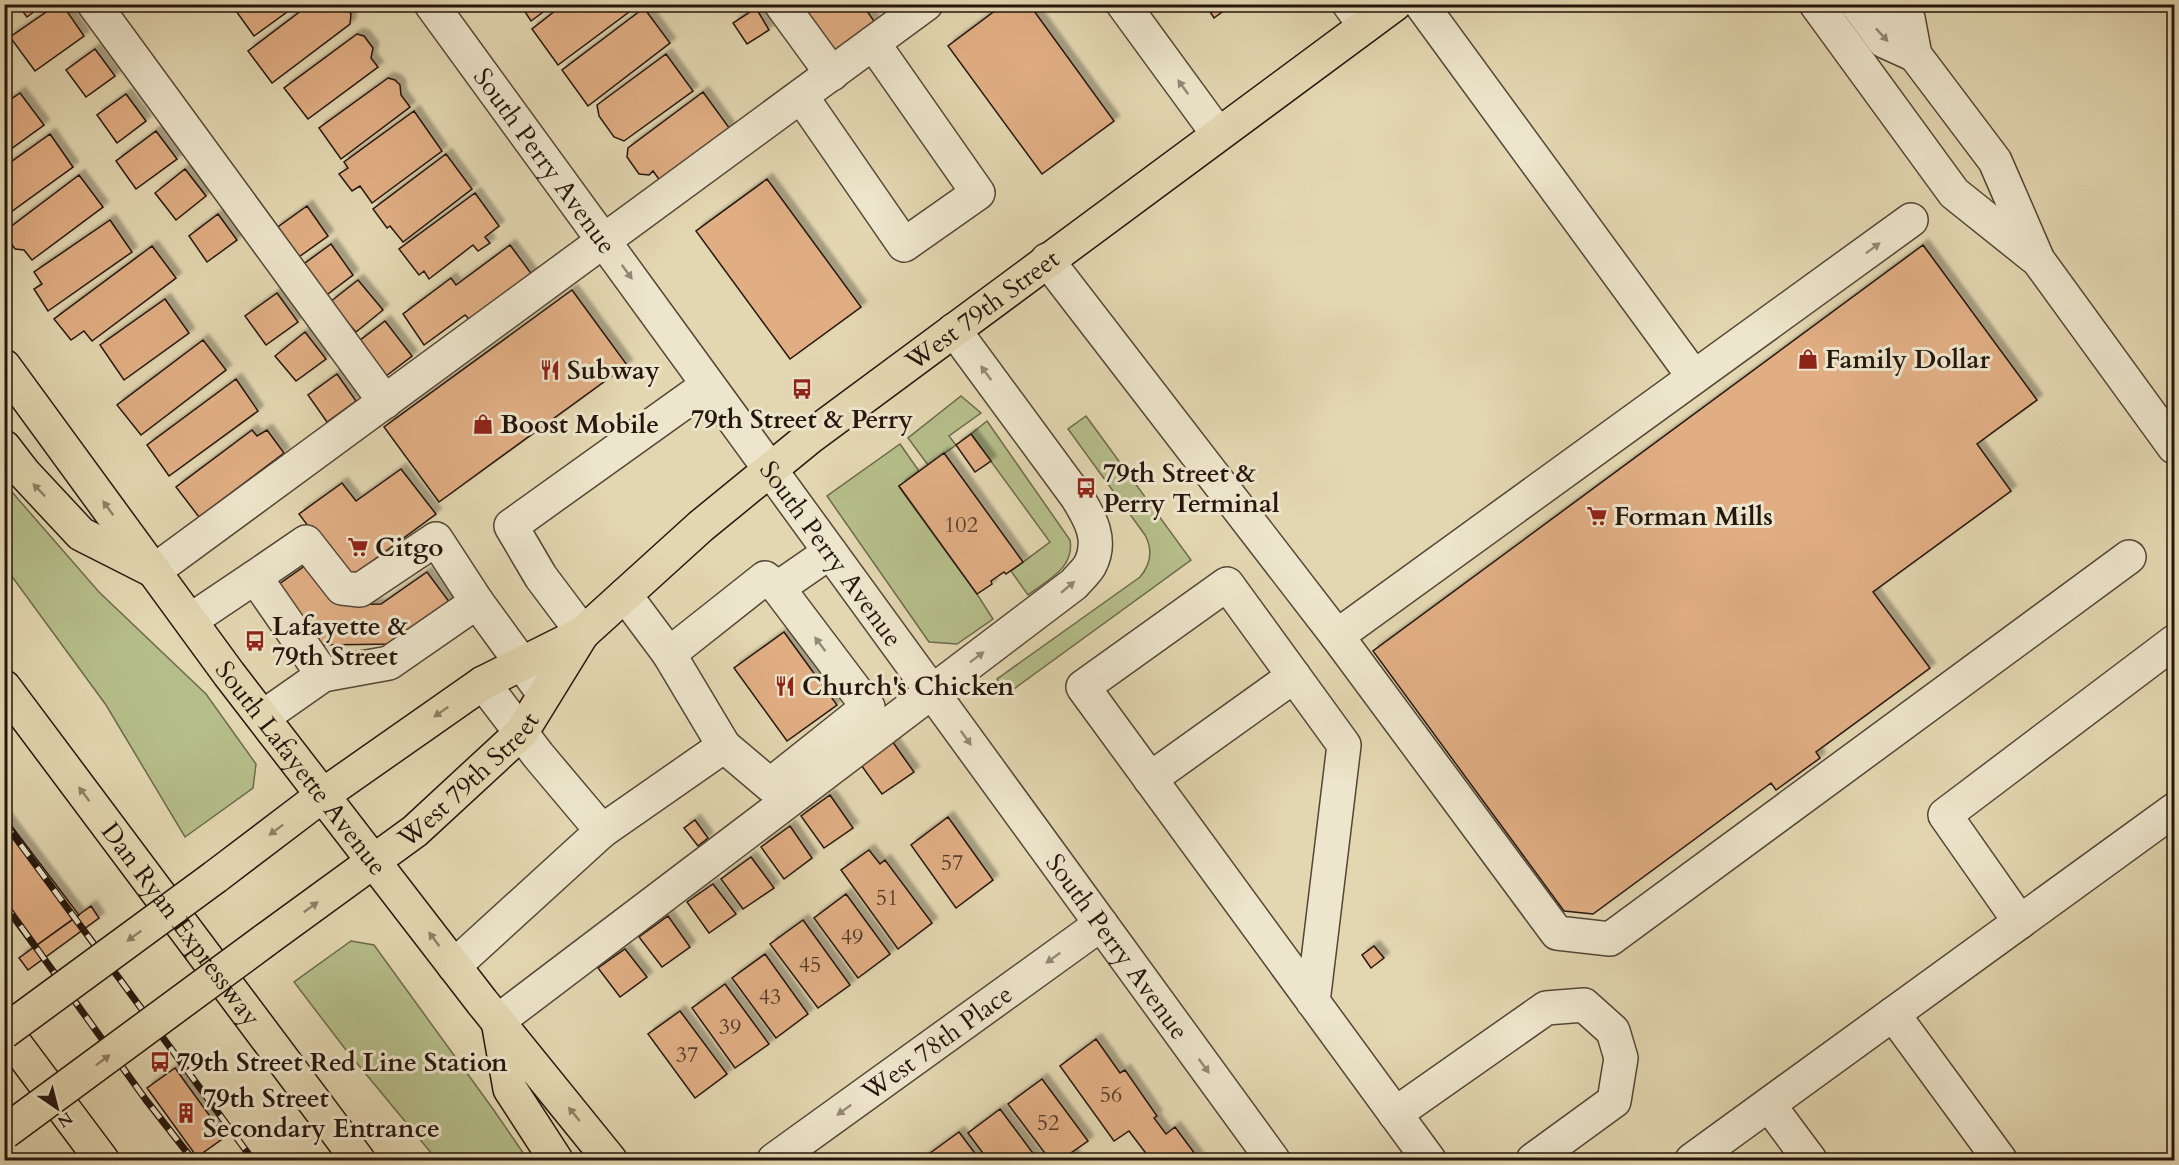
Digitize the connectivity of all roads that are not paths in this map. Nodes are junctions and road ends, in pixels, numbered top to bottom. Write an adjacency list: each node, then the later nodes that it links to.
1 (94, 4): 25 (street)
2 (432, 4): 18 (street, South Perry Avenue)
3 (781, 4): 14 (street)
4 (926, 4): 12 (street)
5 (1123, 4): 16 (street, one-way to 5)
6 (1395, 4): 11 (main road, West 79th Street)
7 (1421, 4): 23 (street)
8 (1816, 4): 20 (street)
9 (1857, 4): 13 (street, one-way to 13)
10 (1897, 4): 13 (street)
11 (1357, 15): 16 (main road, West 79th Street)
12 (873, 43): 14 (street); 15 (street)
13 (1915, 55): 20 (street)
14 (832, 74): 15 (street)
15 (801, 96): 18 (street)
16 (1218, 134): 19 (main road, West 79th Street)
17 (1911, 219): 23 (street, one-way to 17)
18 (604, 241): 24 (street, South Perry Avenue, one-way to 24); 25 (street)
19 (1047, 260): 21 (main road, West 79th Street); 38 (street)
20 (2038, 260): 27 (street)
21 (954, 330): 28 (main road, West 79th Street); 46 (street, one-way to 21)
22 (4, 366): 31 (main road, South Lafayette Avenue, one-way to 22)
23 (1694, 377): 38 (street)
24 (708, 385): 28 (street, South Perry Avenue); 37 (street)
25 (385, 402): 31 (street)
26 (4, 447): 31 (main road, one-way to 26)
27 (2175, 447)
28 (769, 470): 29 (street, South Perry Avenue); 34 (main road, West 79th Street)
29 (830, 552): 33 (street); 46 (street, South Perry Avenue)
30 (2129, 557): 38 (street)
31 (154, 571): 36 (main road, South Lafayette Avenue)
32 (255, 577): 35 (street); 36 (street); 42 (street)
33 (778, 588): 40 (street); 50 (street, one-way to 33)
34 (625, 595): 37 (main road, West 79th Street); 40 (street)
35 (477, 602): 41 (street); 42 (street)
36 (191, 620): 48 (main road, South Lafayette Avenue)
37 (583, 633): 41 (main road, West 79th Street); 47 (main road, West 79th Street)
38 (1336, 636)
39 (2175, 642): 56 (street)
40 (669, 654): 50 (street)
41 (521, 664): 44 (main road, West 79th Street); 47 (street)
42 (323, 675): 48 (street)
43 (1294, 676): 51 (street); 51 (street); 59 (street)
44 (483, 683): 49 (street); 52 (main road, West 79th Street, one-way to 52)
45 (4, 687): 68 (main road, Dan Ryan Expressway, one-way to 45)
46 (931, 691): 57 (street, South Perry Avenue, one-way to 57); 61 (street)
47 (544, 694): 49 (main road, West 79th Street)
48 (263, 717): 52 (main road, South Lafayette Avenue)
49 (521, 733): 54 (street); 55 (main road, West 79th Street)
50 (724, 746): 54 (street)
51 (1150, 779): 59 (street)
52 (323, 795): 55 (main road, South Lafayette Avenue); 62 (main road, West 79th Street, one-way to 62, bridge)
53 (2175, 810): 56 (street)
54 (602, 831): 58 (street)
55 (373, 861): 58 (main road, South Lafayette Avenue, one-way to 55); 65 (main road, West 79th Street, one-way to 55, bridge)
56 (2020, 922): 60 (street)
57 (1101, 924): 66 (street, South Perry Avenue, one-way to 66); 71 (street, West 78th Place, one-way to 71)
58 (454, 966): 61 (main road, South Lafayette Avenue)
59 (1313, 1002): 64 (street)
60 (1893, 1014): 63 (street); 76 (street)
61 (498, 1021): 69 (main road); 70 (main road, South Lafayette Avenue, one-way to 61)
62 (4, 1030): 67 (main road)
63 (1769, 1105): 74 (street); 75 (street)
64 (1395, 1114): 72 (street); 73 (street)
65 (5, 1133)
66 (1262, 1157)
67 (102, 1161)
68 (358, 1161)
69 (556, 1161)
70 (610, 1161)
71 (774, 1161)
72 (1429, 1161)
73 (1533, 1161)
74 (1692, 1161)
75 (1810, 1161)
76 (2000, 1161)

